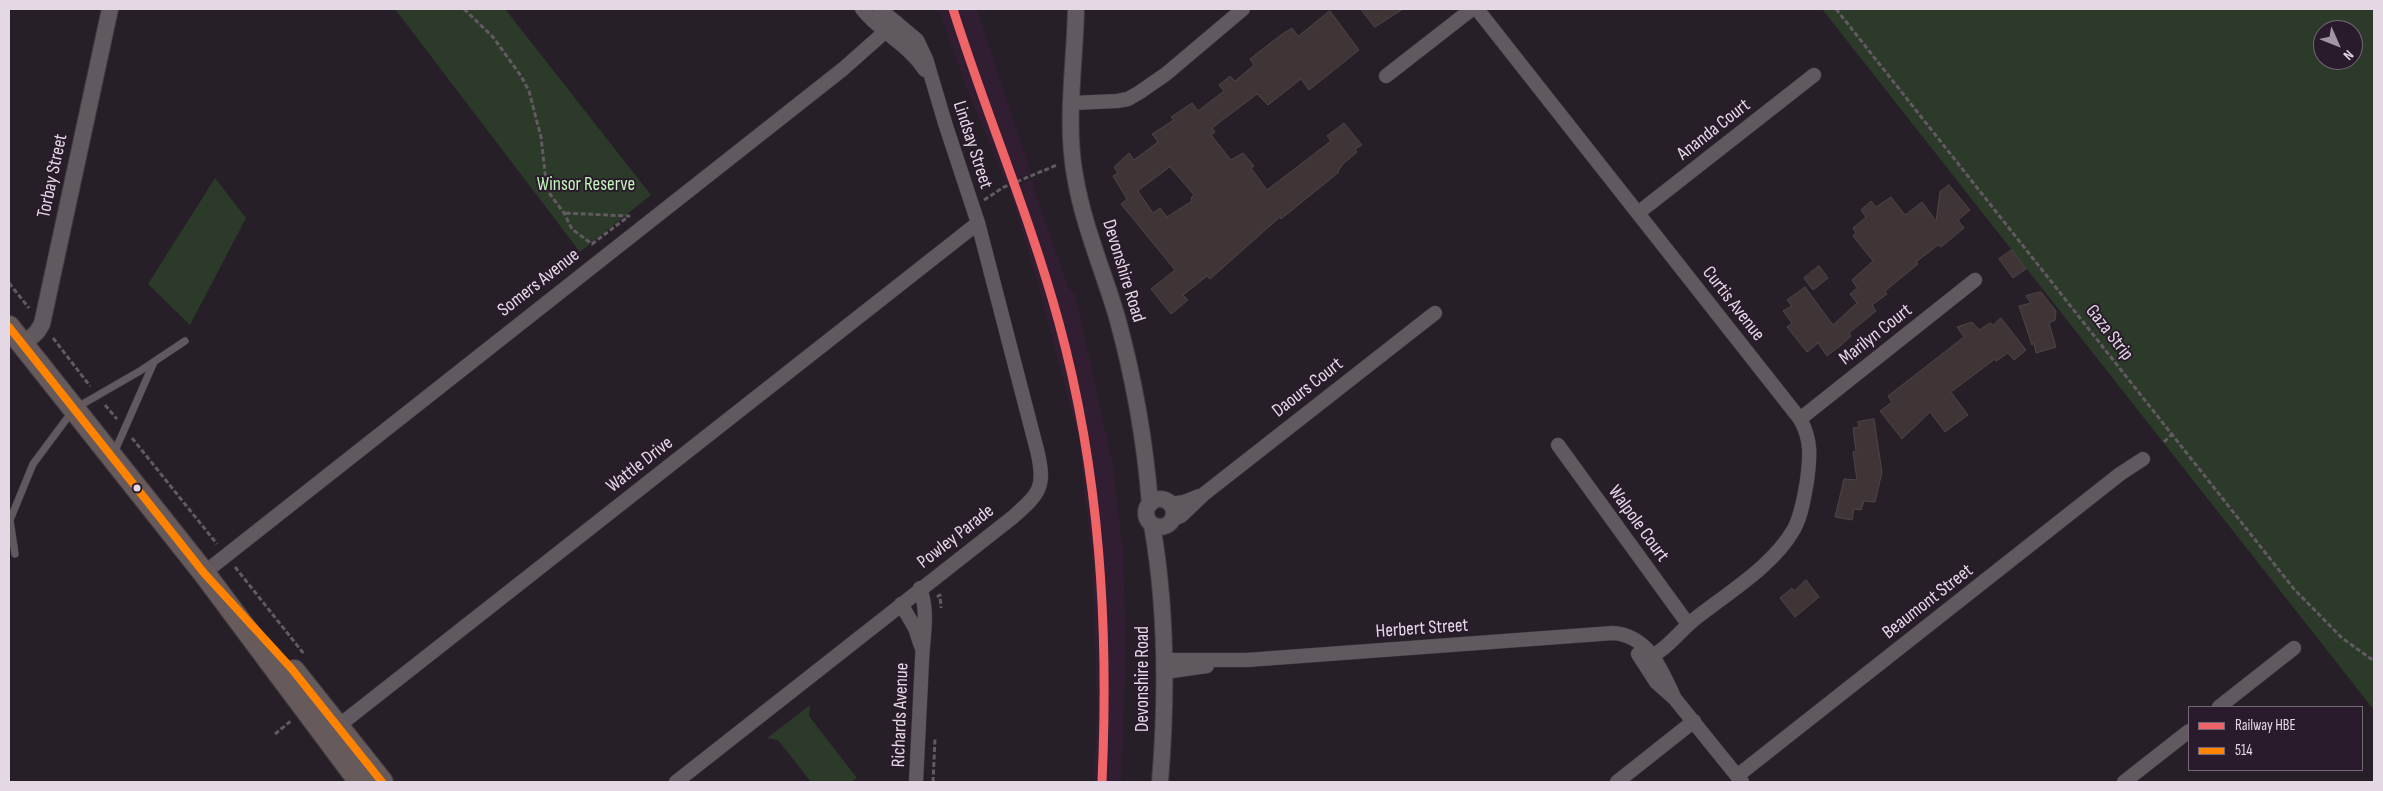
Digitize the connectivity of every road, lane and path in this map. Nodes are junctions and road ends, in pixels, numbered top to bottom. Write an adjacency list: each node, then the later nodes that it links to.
1 (110, 9): 24 (street, Torbay Street)
2 (464, 9): 18 (path)
3 (862, 9): 11 (street, Lindsay Street)
4 (880, 9): 10 (street, Lindsay Street)
5 (1076, 9): 15 (street, Devonshire Road)
6 (1243, 9): 15 (street)
7 (1472, 9): 13 (street)
8 (1477, 9): 19 (street, Curtis Avenue)
9 (1836, 9): 35 (path, Gaza Strip)
10 (896, 22): 11 (street, Somers Avenue); 14 (street, Lindsay Street)
11 (884, 32): 14 (street, Lindsay Street); 47 (street, Somers Avenue)
12 (1814, 75): 19 (street, Ananda Court)
13 (1386, 76)
14 (931, 79): 17 (street, Lindsay Street)
15 (1072, 103): 16 (street, Devonshire Road)
16 (1072, 158): 17 (path); 38 (street, Devonshire Road)
17 (973, 207): 20 (street, Lindsay Street)
18 (564, 213): 18 (path)
19 (1638, 214): 32 (street, Curtis Avenue)
20 (978, 223): 49 (street, Powley Parade); 60 (street, Wattle Drive)
21 (1975, 280): 32 (street, Marilyn Court)
22 (9, 282): 24 (path)
23 (1435, 312): 42 (street, Daours Court)
24 (42, 324): 28 (street, Torbay Street)
25 (9, 327): 28 (highway)
26 (54, 339): 30 (path)
27 (185, 341): 29 (lane)
28 (24, 345): 31 (highway)
29 (154, 361): 30 (lane); 39 (lane)
30 (97, 395): 31 (lane); 33 (path)
31 (74, 409): 39 (highway); 45 (lane)
32 (1800, 418): 51 (street, Curtis Avenue)
33 (122, 426)
34 (128, 433): 44 (path)
35 (2172, 436): 36 (path); 56 (path, Gaza Strip)
36 (2164, 442)
37 (1558, 445): 51 (street, Walpole Court)
38 (1146, 449): 41 (street, Devonshire Road); 42 (street, Devonshire Road)
39 (112, 457): 47 (highway)
40 (2143, 459): 62 (street, Beaumont Street)
41 (1150, 504): 42 (street); 43 (street)
42 (1170, 511): 43 (street); 48 (street, Devonshire Road)
43 (1152, 525): 48 (street, Devonshire Road)
44 (216, 543)
45 (15, 554)
46 (236, 568): 55 (path)
47 (204, 573): 60 (highway)
48 (1161, 575): 57 (street, Devonshire Road)
49 (920, 588): 50 (street, Powley Parade); 53 (street, Richards Avenue)
50 (901, 604): 53 (street, Richards Avenue); 65 (street, Powley Parade)
51 (1688, 624): 54 (street, Curtis Avenue)
52 (2294, 648): 58 (street)
53 (922, 649): 66 (street, Richards Avenue)
54 (1649, 655): 57 (street, Herbert Street); 59 (street)
55 (307, 658)
56 (2374, 660)
57 (1165, 666): 67 (street, Devonshire Road)
58 (2220, 706)
59 (1694, 722): 62 (street); 68 (street)
60 (331, 731): 63 (highway); 64 (highway)
61 (2188, 731): 69 (street)
62 (1739, 779)
63 (360, 782)
64 (382, 782)
65 (676, 782)
66 (916, 782)
67 (1160, 782)
68 (1617, 782)
69 (2124, 782)

